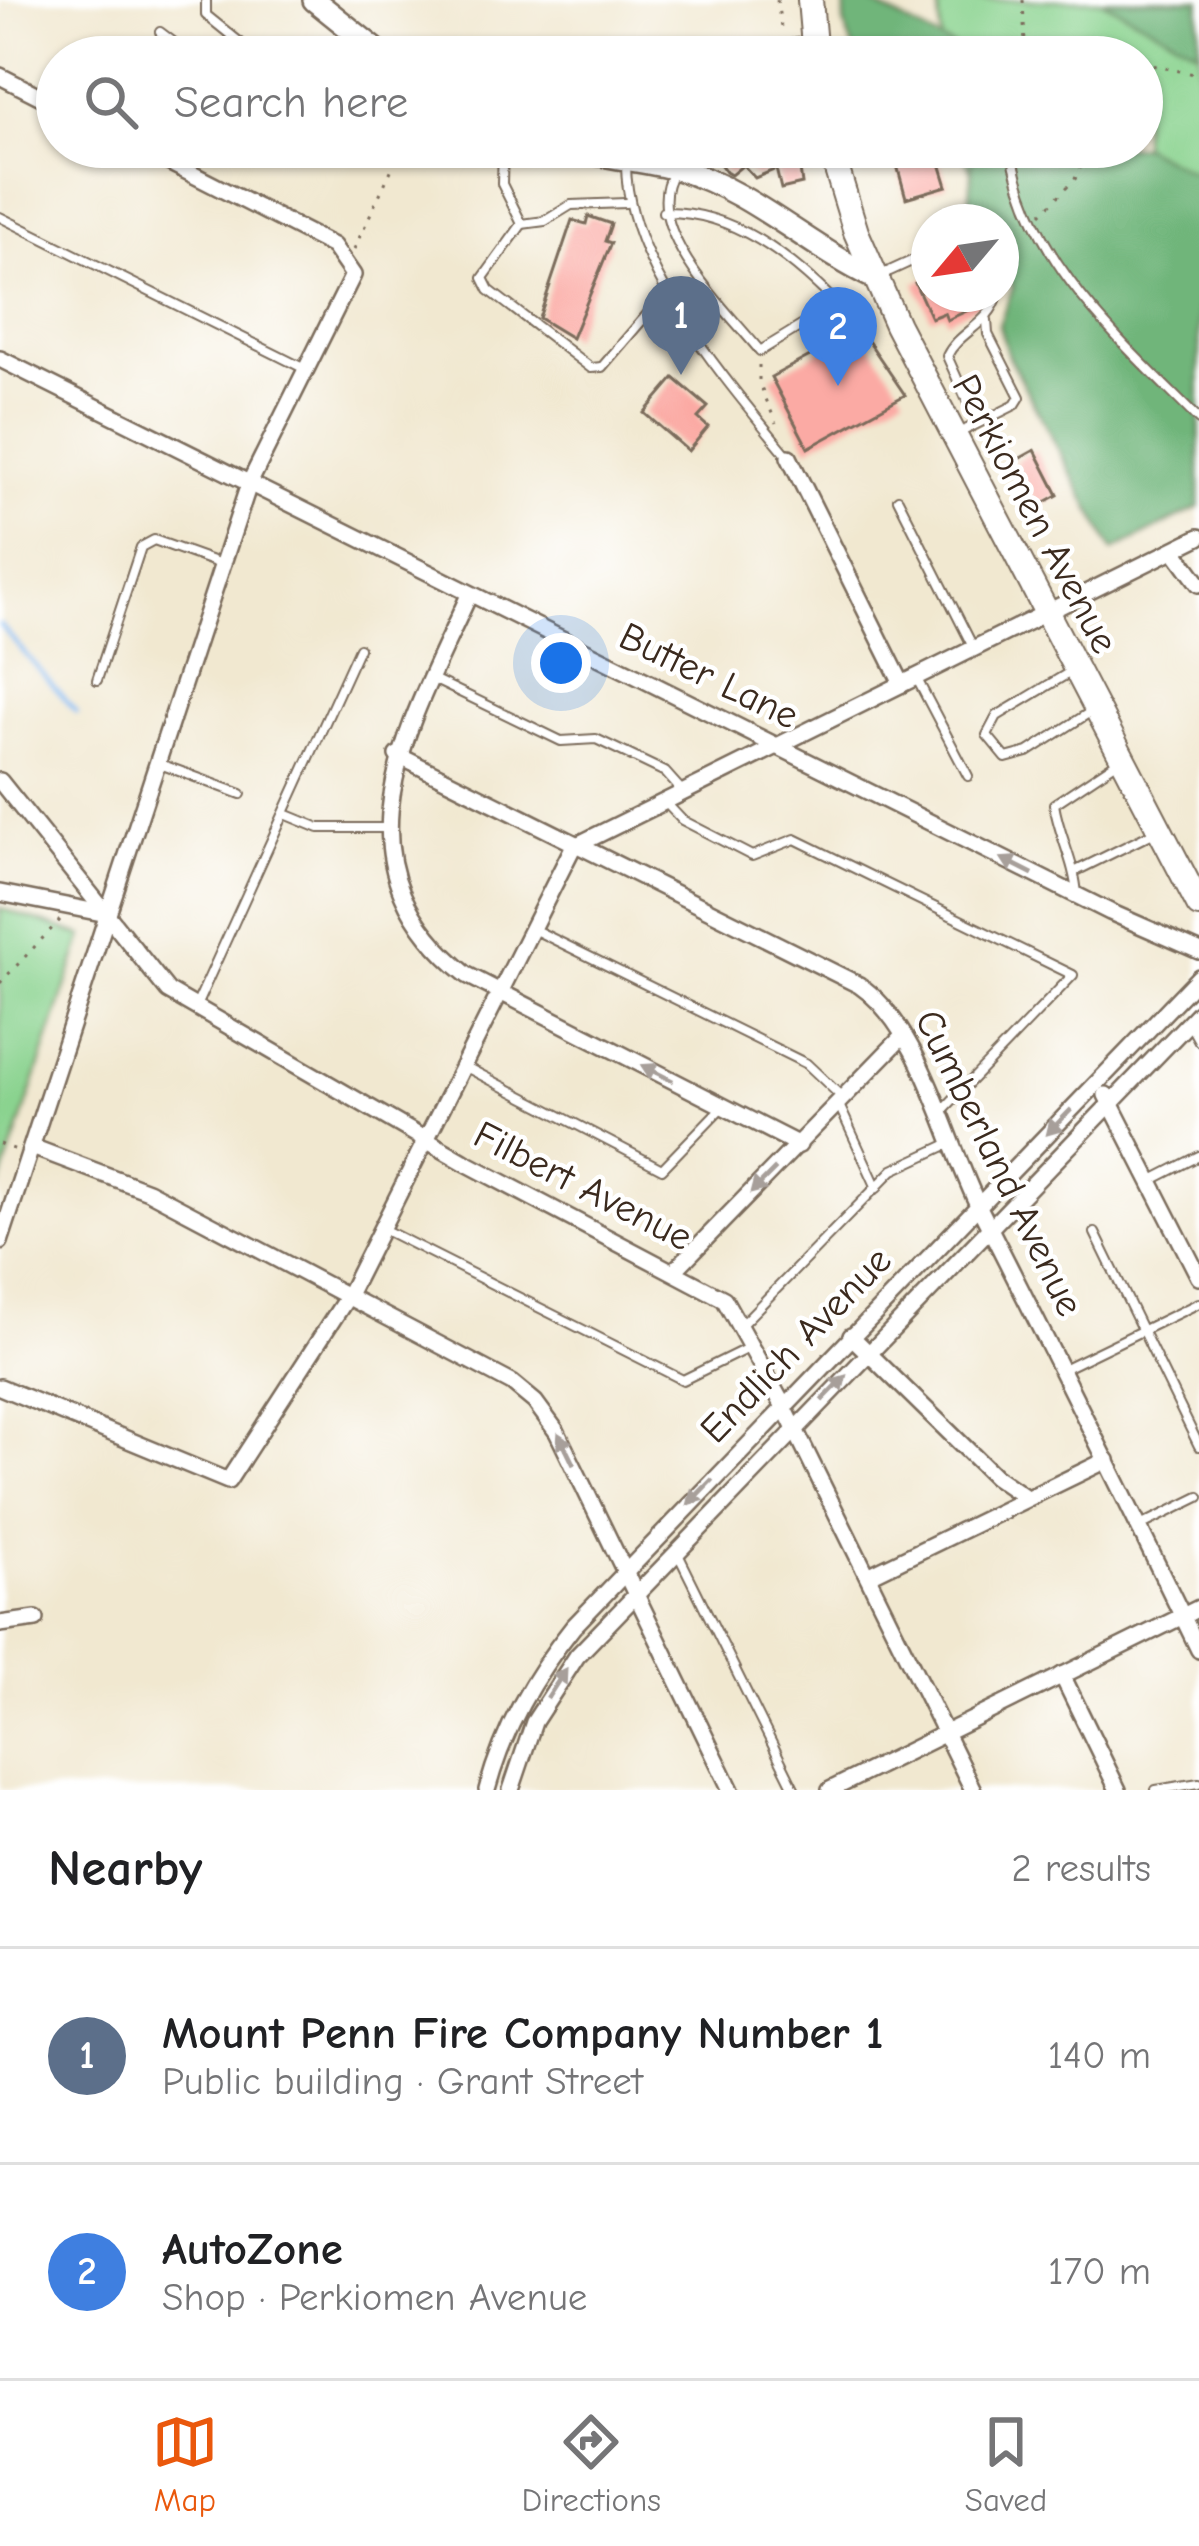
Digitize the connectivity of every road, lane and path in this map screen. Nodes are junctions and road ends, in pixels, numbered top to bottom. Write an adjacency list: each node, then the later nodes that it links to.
1 (206, 0): 8 (lane)
2 (314, 0): 9 (main road)
3 (777, 0): 10 (path)
4 (810, 0): 11 (main road)
5 (1024, 0): 12 (path)
6 (160, 32): 7 (lane)
7 (165, 36)
8 (232, 36)
9 (359, 36)
10 (783, 36)
11 (813, 36)
12 (1025, 36)
13 (1163, 67): 14 (path)
14 (1199, 75)
15 (0, 76): 16 (street)
16 (36, 94)
17 (181, 168): 32 (street)
18 (392, 168): 32 (path)
19 (502, 168): 30 (lane)
20 (626, 168): 26 (lane)
21 (666, 168): 25 (main road)
22 (837, 168): 33 (main road, Perkiomen Avenue)
23 (1017, 168): 41 (lane)
24 (1080, 168): 29 (path)
25 (676, 169): 27 (lane); 33 (main road)
26 (626, 203): 30 (lane); 34 (lane)
27 (663, 212): 37 (lane); 37 (lane)
28 (0, 217): 39 (lane)
29 (1034, 220)
30 (522, 224): 34 (lane)
31 (911, 262): 33 (lane)
32 (346, 266): 39 (street)
33 (874, 278): 42 (main road, Perkiomen Avenue)
34 (668, 290): 43 (lane)
35 (990, 312): 36 (lane)
36 (987, 320): 42 (lane); 42 (lane)
37 (760, 351): 40 (path)
38 (0, 359): 44 (street, Butter Lane)
39 (303, 368): 44 (street)
40 (778, 417)
41 (1199, 420)
42 (966, 429): 51 (main road, Perkiomen Avenue)
43 (789, 458): 57 (street)
44 (249, 484): 48 (street); 50 (street, Butter Lane)
45 (898, 499): 52 (lane)
46 (1199, 537): 47 (street)
47 (1174, 550): 49 (street); 51 (street)
48 (223, 565): 56 (lane); 62 (street)
49 (1199, 584)
50 (470, 596): 55 (street); 59 (street, Butter Lane)
51 (1046, 614): 52 (street); 54 (main road, Perkiomen Avenue)
52 (973, 647): 57 (street)
53 (359, 648): 68 (lane)
54 (1076, 669): 58 (main road, Perkiomen Avenue); 58 (lane)
55 (432, 678): 60 (street); 65 (lane)
56 (98, 680)
57 (909, 681): 59 (street); 63 (lane)
58 (1096, 708): 61 (main road, Perkiomen Avenue)
59 (776, 745): 65 (street); 74 (street, Butter Lane, one-way to 59)
60 (397, 755): 69 (street); 71 (street, Cumberland Avenue)
61 (1123, 758): 70 (main road, Perkiomen Avenue); 72 (lane)
62 (158, 763): 66 (lane); 77 (street)
63 (968, 776)
64 (0, 781): 77 (street, Filbert Avenue)
65 (682, 791): 67 (street)
66 (241, 794)
67 (664, 800): 71 (street); 92 (lane)
68 (285, 814): 69 (lane); 83 (lane)
69 (388, 828): 82 (street)
70 (1160, 828): 72 (lane); 75 (main road, Perkiomen Avenue)
71 (574, 847): 78 (street); 85 (street, Cumberland Avenue)
72 (1076, 872): 74 (lane)
73 (0, 893): 76 (street)
74 (1078, 896): 79 (street, Butter Lane)
75 (1199, 904)
76 (70, 910): 77 (street); 81 (path)
77 (107, 914): 83 (street, Filbert Avenue); 97 (street)
78 (532, 928): 82 (street); 90 (lane)
79 (1199, 951)
80 (1199, 977): 88 (street, Endlich Avenue)
81 (0, 984)
82 (499, 992): 87 (street); 91 (street, one-way to 82)
83 (196, 1006): 93 (street, Filbert Avenue)
84 (1194, 1017): 86 (lane); 89 (street, Endlich Avenue)
85 (903, 1036): 90 (street); 92 (street, Cumberland Avenue)
86 (1199, 1041)
87 (462, 1065): 91 (lane); 93 (street)
88 (1100, 1082): 89 (street); 101 (street, Endlich Avenue, one-way to 101)
89 (1110, 1101): 99 (street); 102 (street, Endlich Avenue)
90 (841, 1102): 96 (street); 100 (lane)
91 (723, 1106): 96 (street)
92 (939, 1114): 94 (street, Cumberland Avenue)
93 (425, 1140): 103 (street); 106 (street, Filbert Avenue)
94 (952, 1142): 100 (lane); 101 (street, Cumberland Avenue)
95 (0, 1144): 97 (path)
96 (799, 1145): 106 (street, one-way to 106)
97 (25, 1149): 105 (street); 108 (street)
98 (1199, 1156): 99 (lane)
99 (1151, 1180): 107 (street)
100 (877, 1188): 110 (lane)
101 (978, 1205): 102 (street, Cumberland Avenue); 112 (street, Endlich Avenue)
102 (990, 1226): 114 (street, Endlich Avenue); 115 (street, Cumberland Avenue)
103 (382, 1228): 108 (street); 113 (lane)
104 (1095, 1233): 111 (lane)
105 (0, 1242)
106 (674, 1271): 110 (street, Filbert Avenue)
107 (1199, 1277)
108 (346, 1298): 116 (street); 125 (street, one-way to 108)
109 (1199, 1303): 111 (lane)
110 (741, 1325): 113 (street, Filbert Avenue)
111 (1142, 1330): 115 (lane); 119 (lane)
112 (851, 1336): 114 (street); 117 (street, Endlich Avenue)
113 (752, 1346): 117 (street, Filbert Avenue)
114 (868, 1353): 118 (street, Endlich Avenue, one-way to 114); 122 (street)
115 (1063, 1369): 120 (street, Cumberland Avenue)
116 (0, 1387)
117 (783, 1406): 118 (street, Filbert Avenue); 125 (street, Endlich Avenue, one-way to 125)
118 (794, 1429): 124 (street, Endlich Avenue); 126 (street, Filbert Avenue)
119 (1199, 1446)
120 (1106, 1460): 122 (street); 123 (street, Cumberland Avenue)
121 (1199, 1496): 123 (lane)
122 (1026, 1498): 126 (street)
123 (1138, 1526): 129 (street, Cumberland Avenue)
124 (676, 1551): 127 (street, Endlich Avenue); 139 (lane)
125 (625, 1573): 127 (street); 136 (street, Endlich Avenue)
126 (868, 1576): 134 (street, Filbert Avenue)
127 (635, 1592): 137 (street, Endlich Avenue, one-way to 127); 138 (street)
128 (1199, 1609): 129 (street)
129 (1183, 1616): 132 (street, Cumberland Avenue); 133 (street)
130 (36, 1619): 131 (street)
131 (0, 1624)
132 (1199, 1650)
133 (1062, 1675): 134 (street); 142 (street)
134 (945, 1733): 140 (street); 141 (street, Filbert Avenue)
135 (1199, 1783): 143 (lane)
136 (487, 1790)
137 (511, 1790)
138 (731, 1790)
139 (795, 1790)
140 (830, 1790)
141 (973, 1790)
142 (1118, 1790)
143 (1156, 1790)

